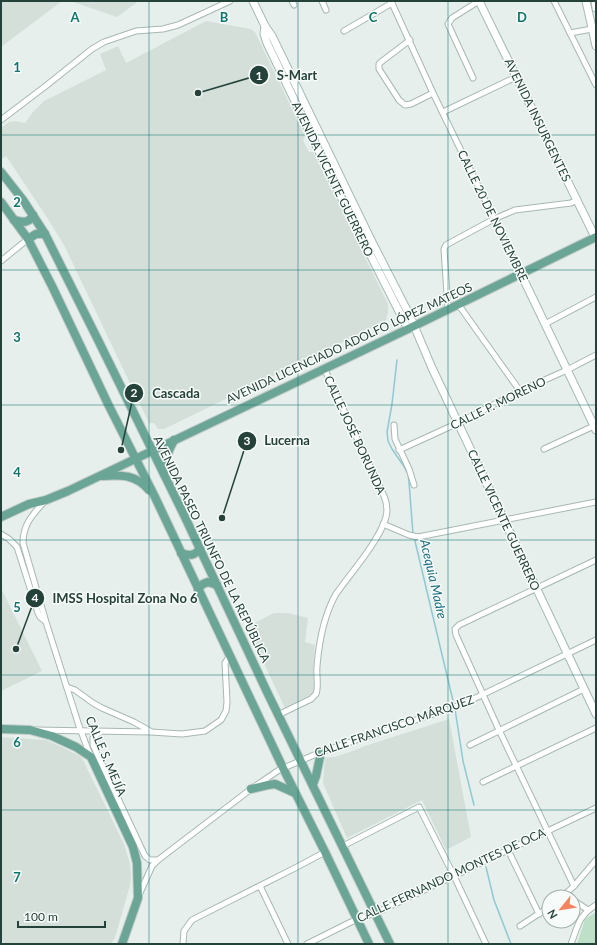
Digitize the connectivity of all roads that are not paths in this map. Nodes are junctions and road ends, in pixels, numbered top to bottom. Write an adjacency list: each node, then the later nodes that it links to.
1 (230, 1): 21 (street)
2 (253, 1): 37 (main road, AVENIDA VICENTE GUERRERO)
3 (322, 1): 10 (street)
4 (479, 1): 16 (main road, AVENIDA INSURGENTES); 17 (street)
5 (554, 1): 13 (street)
6 (586, 1): 11 (main road)
7 (594, 1): 9 (main road)
8 (392, 2): 12 (street); 14 (street, CALLE 20 DE NOVIEMBRE)
9 (596, 8)
10 (326, 10)
11 (592, 29): 13 (street); 15 (main road)
12 (344, 31)
13 (570, 33): 18 (street)
14 (410, 40): 19 (street, CALLE 20 DE NOVIEMBRE); 19 (street)
15 (596, 46)
16 (516, 77): 20 (street); 23 (main road, AVENIDA INSURGENTES)
17 (473, 78)
18 (596, 85)
19 (434, 93): 20 (street, CALLE 20 DE NOVIEMBRE)
20 (443, 112): 26 (street, CALLE 20 DE NOVIEMBRE)
21 (1, 120)
22 (1, 172): 25 (main road, AVENIDA PASEO TRIUNFO DE LA REPÚBLICA)
23 (577, 200): 26 (street); 29 (main road, AVENIDA INSURGENTES)
24 (1, 202): 27 (main road)
25 (33, 215): 27 (main road); 28 (main road, AVENIDA PASEO TRIUNFO DE LA REPÚBLICA)
26 (494, 219): 32 (street, CALLE 20 DE NOVIEMBRE); 35 (street)
27 (14, 220): 30 (main road)
28 (45, 234): 30 (main road); 47 (main road, AVENIDA PASEO TRIUNFO DE LA REPÚBLICA)
29 (596, 238): 32 (main road, AVENIDA LICENCIADO ADOLFO LÓPEZ MATEOS)
30 (28, 240): 31 (street); 49 (main road)
31 (1, 260)
32 (521, 274): 34 (main road, AVENIDA LICENCIADO ADOLFO LÓPEZ MATEOS); 36 (main road, CALLE 20 DE NOVIEMBRE)
33 (596, 297): 36 (street)
34 (458, 304): 35 (main road, AVENIDA LICENCIADO ADOLFO LÓPEZ MATEOS); 41 (street)
35 (448, 309): 37 (main road, AVENIDA LICENCIADO ADOLFO LÓPEZ MATEOS)
36 (545, 324): 40 (main road, CALLE 20 DE NOVIEMBRE)
37 (411, 327): 39 (main road, AVENIDA LICENCIADO ADOLFO LÓPEZ MATEOS); 42 (main road, CALLE VICENTE GUERRERO)
38 (596, 355): 40 (street, CALLE P. MORENO)
39 (324, 368): 45 (main road, AVENIDA LICENCIADO ADOLFO LÓPEZ MATEOS); 58 (street, CALLE JOSÉ BORUNDA)
40 (567, 370): 41 (street, CALLE P. MORENO); 44 (main road, CALLE 20 DE NOVIEMBRE)
41 (520, 391): 42 (street, CALLE P. MORENO)
42 (458, 423): 48 (street, CALLE P. MORENO); 57 (main road, CALLE VICENTE GUERRERO)
43 (394, 425): 48 (street)
44 (595, 427): 46 (street)
45 (174, 440): 47 (main road, AVENIDA LICENCIADO ADOLFO LÓPEZ MATEOS); 50 (main road)
46 (544, 449)
47 (152, 450): 49 (main road, AVENIDA LICENCIADO ADOLFO LÓPEZ MATEOS); 50 (main road, AVENIDA PASEO TRIUNFO DE LA REPÚBLICA)
48 (399, 450): 52 (street)
49 (136, 458): 51 (main road, AVENIDA LICENCIADO ADOLFO LÓPEZ MATEOS); 53 (main road)
50 (164, 475): 60 (main road, AVENIDA PASEO TRIUNFO DE LA REPÚBLICA)
51 (97, 476): 53 (main road); 54 (main road, AVENIDA LICENCIADO ADOLFO LÓPEZ MATEOS)
52 (414, 485)
53 (154, 495): 61 (main road)
54 (46, 500): 56 (main road, AVENIDA LICENCIADO ADOLFO LÓPEZ MATEOS); 66 (street, CALLE S. MEJÍA)
55 (596, 502): 57 (street)
56 (1, 517)
57 (504, 520): 58 (street); 64 (main road, CALLE VICENTE GUERRERO)
58 (384, 524): 74 (street)
59 (1, 534): 66 (street, CALLE S. MEJÍA)
60 (200, 549): 61 (main road); 63 (main road, AVENIDA PASEO TRIUNFO DE LA REPÚBLICA)
61 (181, 553): 65 (main road)
62 (596, 560): 64 (street)
63 (217, 585): 65 (main road); 74 (main road, AVENIDA PASEO TRIUNFO DE LA REPÚBLICA)
64 (536, 588): 68 (main road, CALLE VICENTE GUERRERO); 72 (street)
65 (198, 589): 69 (main road)
66 (46, 622): 70 (street, CALLE S. MEJÍA)
67 (596, 640): 68 (street, CALLE FRANCISCO MÁRQUEZ)
68 (567, 653): 71 (main road, CALLE VICENTE GUERRERO); 72 (street, CALLE FRANCISCO MÁRQUEZ)
69 (230, 655): 81 (street); 87 (main road)
70 (67, 687): 78 (street, CALLE S. MEJÍA); 81 (street)
71 (584, 689): 73 (main road, CALLE VICENTE GUERRERO); 79 (street)
72 (484, 694): 79 (street); 83 (street, CALLE FRANCISCO MÁRQUEZ)
73 (596, 714)
74 (278, 715): 85 (main road, AVENIDA PASEO TRIUNFO DE LA REPÚBLICA)
75 (596, 728): 86 (street)
76 (1, 729): 77 (main road)
77 (30, 730): 78 (street); 84 (main road)
78 (80, 730): 80 (street); 84 (street, CALLE S. MEJÍA)
79 (499, 730): 82 (street); 86 (street)
80 (104, 731): 81 (street); 97 (street)
81 (150, 732)
82 (470, 745)
83 (321, 752): 85 (street, CALLE FRANCISCO MÁRQUEZ); 89 (main road)
84 (91, 757): 103 (main road, CALLE S. MEJÍA)
85 (301, 760): 87 (street, CALLE FRANCISCO MÁRQUEZ); 89 (main road, AVENIDA PASEO TRIUNFO DE LA REPÚBLICA)
86 (516, 766): 88 (street); 93 (street)
87 (283, 768): 90 (street, CALLE FRANCISCO MÁRQUEZ); 91 (main road)
88 (483, 782)
89 (313, 784): 94 (main road, AVENIDA PASEO TRIUNFO DE LA REPÚBLICA)
90 (251, 789): 91 (main road); 97 (street, CALLE FRANCISCO MÁRQUEZ)
91 (295, 793): 96 (main road)
92 (596, 808): 93 (street, CALLE FERNANDO MONTES DE OCA)
93 (547, 831): 95 (street, CALLE FERNANDO MONTES DE OCA); 101 (street)
94 (343, 846): 99 (street); 107 (main road, AVENIDA PASEO TRIUNFO DE LA REPÚBLICA)
95 (508, 850): 99 (street, CALLE FERNANDO MONTES DE OCA); 108 (street)
96 (325, 852): 100 (street); 109 (main road)
97 (158, 860): 103 (street, CALLE FRANCISCO MÁRQUEZ)
98 (596, 860): 101 (street)
99 (454, 876): 107 (street, CALLE FERNANDO MONTES DE OCA); 117 (street)
100 (260, 886): 112 (street); 113 (street)
101 (574, 886): 102 (street)
102 (571, 889)
103 (138, 898): 111 (main road, CALLE S. MEJÍA)
104 (581, 905): 106 (street)
105 (596, 905): 106 (street)
106 (588, 910): 118 (street)
107 (375, 913): 109 (street, CALLE FERNANDO MONTES DE OCA); 116 (main road, AVENIDA PASEO TRIUNFO DE LA REPÚBLICA)
108 (540, 914): 110 (street)
109 (357, 919): 114 (street, CALLE FERNANDO MONTES DE OCA); 115 (main road)
110 (520, 926)
111 (122, 944)
112 (183, 944)
113 (288, 944)
114 (307, 944)
115 (368, 944)
116 (390, 944)
117 (486, 944)
118 (571, 944)

